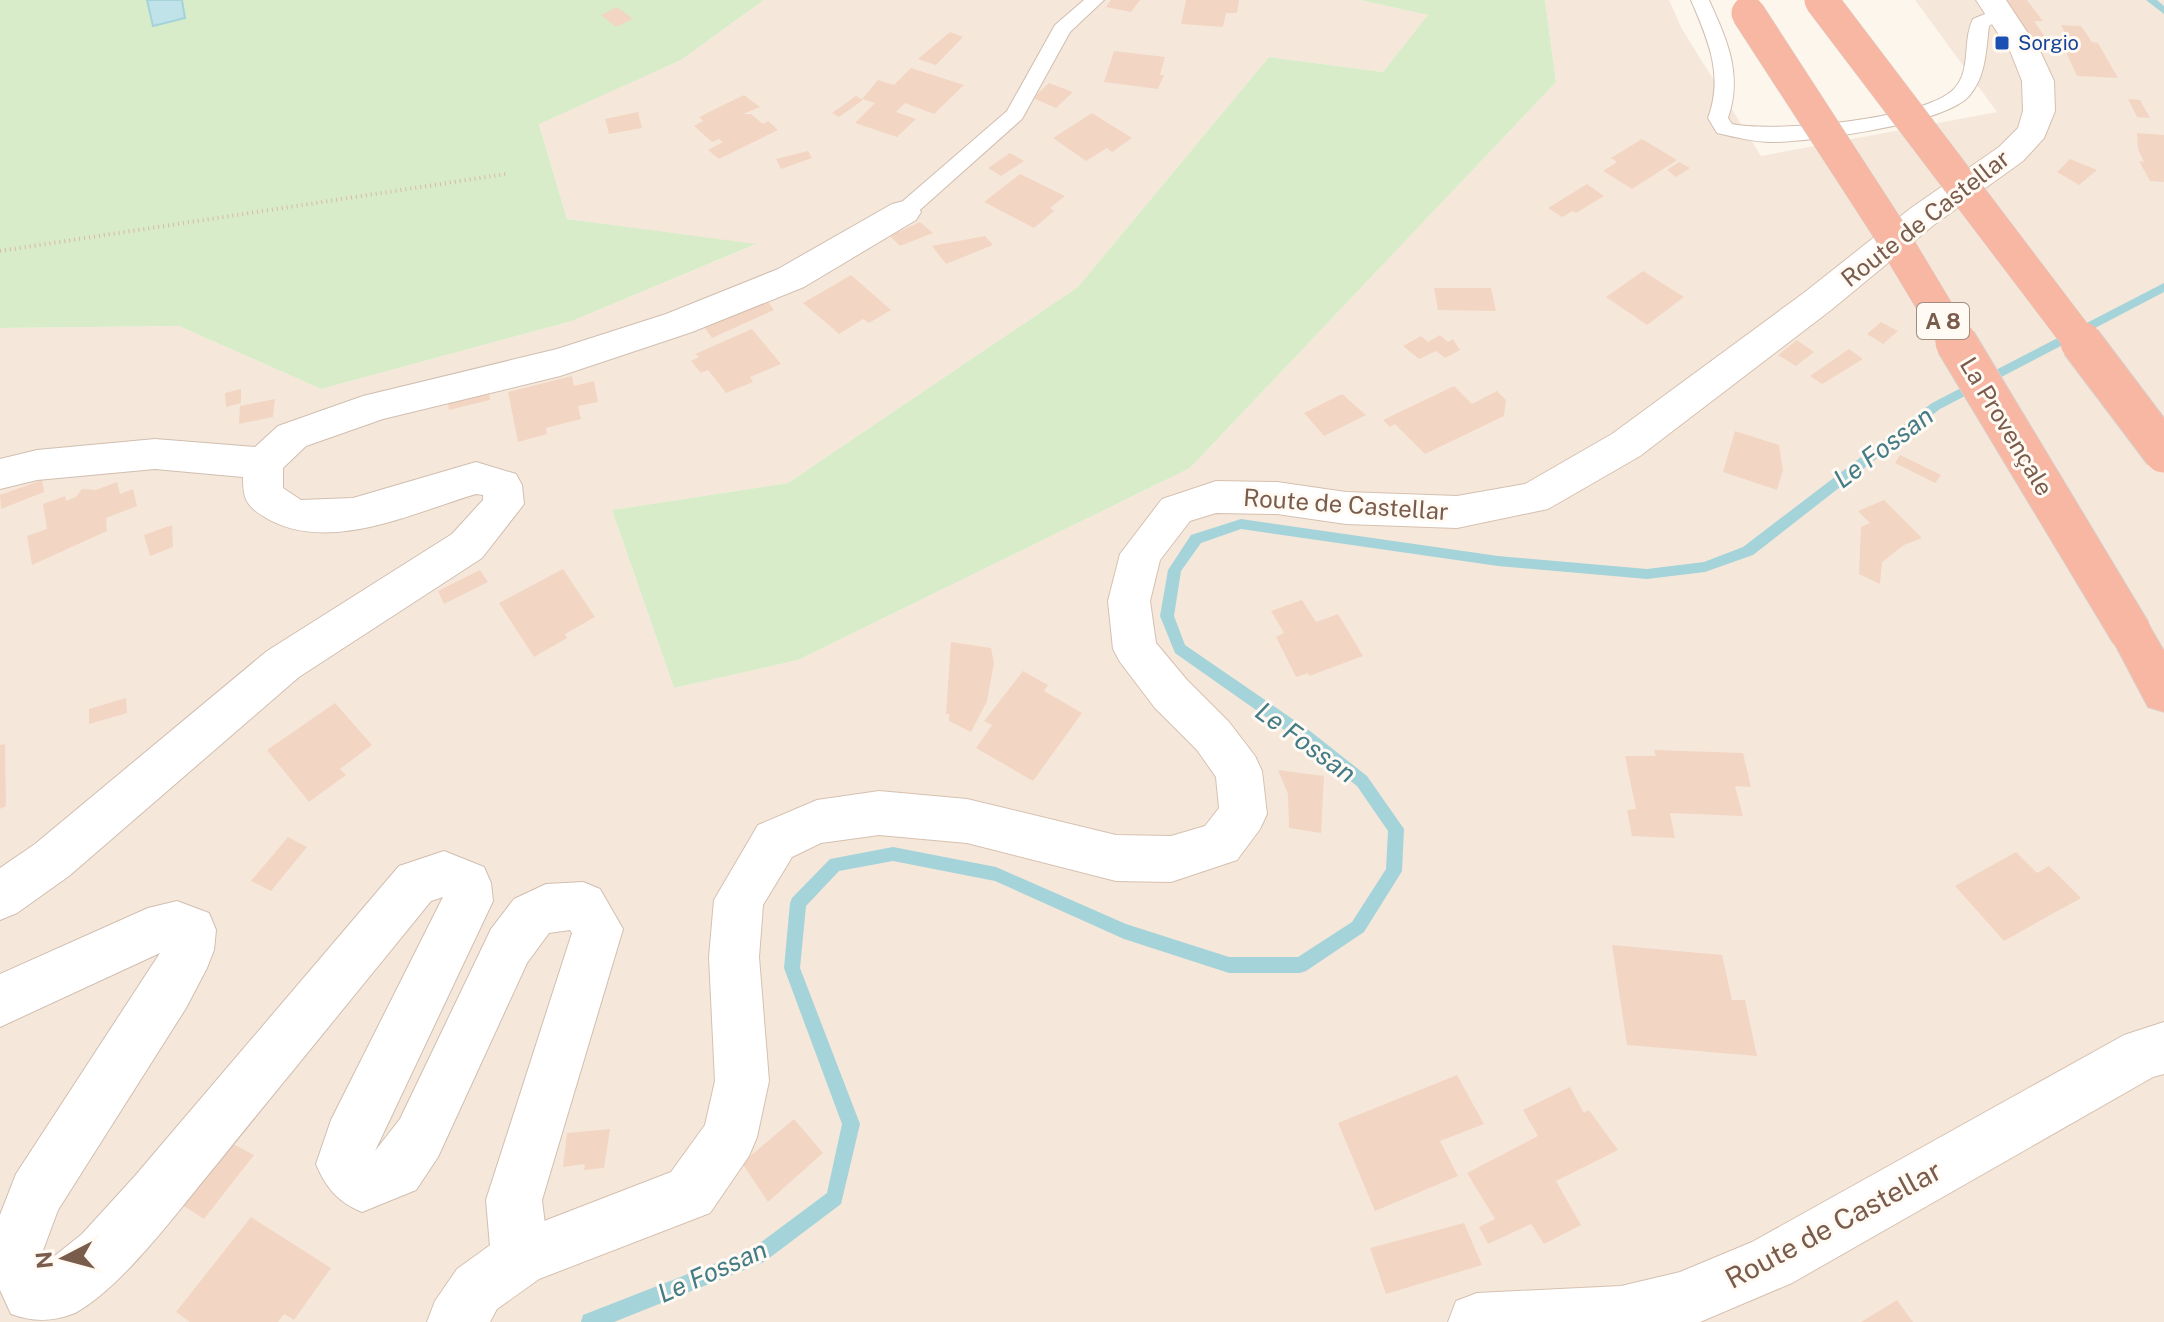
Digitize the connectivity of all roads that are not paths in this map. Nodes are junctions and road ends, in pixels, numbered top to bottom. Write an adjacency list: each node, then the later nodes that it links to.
1 (1095, 0): 6 (lane)
2 (1700, 0): 5 (lane)
3 (1821, 0): 7 (highway, bridge)
4 (1744, 7): 10 (highway, La Provençale / A 8, bridge)
5 (1995, 7): 14 (street, Route de Castellar)
6 (904, 212): 8 (street)
7 (2164, 452)
8 (263, 463): 9 (street); 11 (street)
9 (0, 474)
10 (2164, 693)
11 (0, 896)
12 (0, 1001): 14 (street)
13 (2164, 1048): 16 (street, Route de Castellar)
14 (520, 1258): 15 (street, Route de Castellar)
15 (456, 1322)
16 (1477, 1322)

